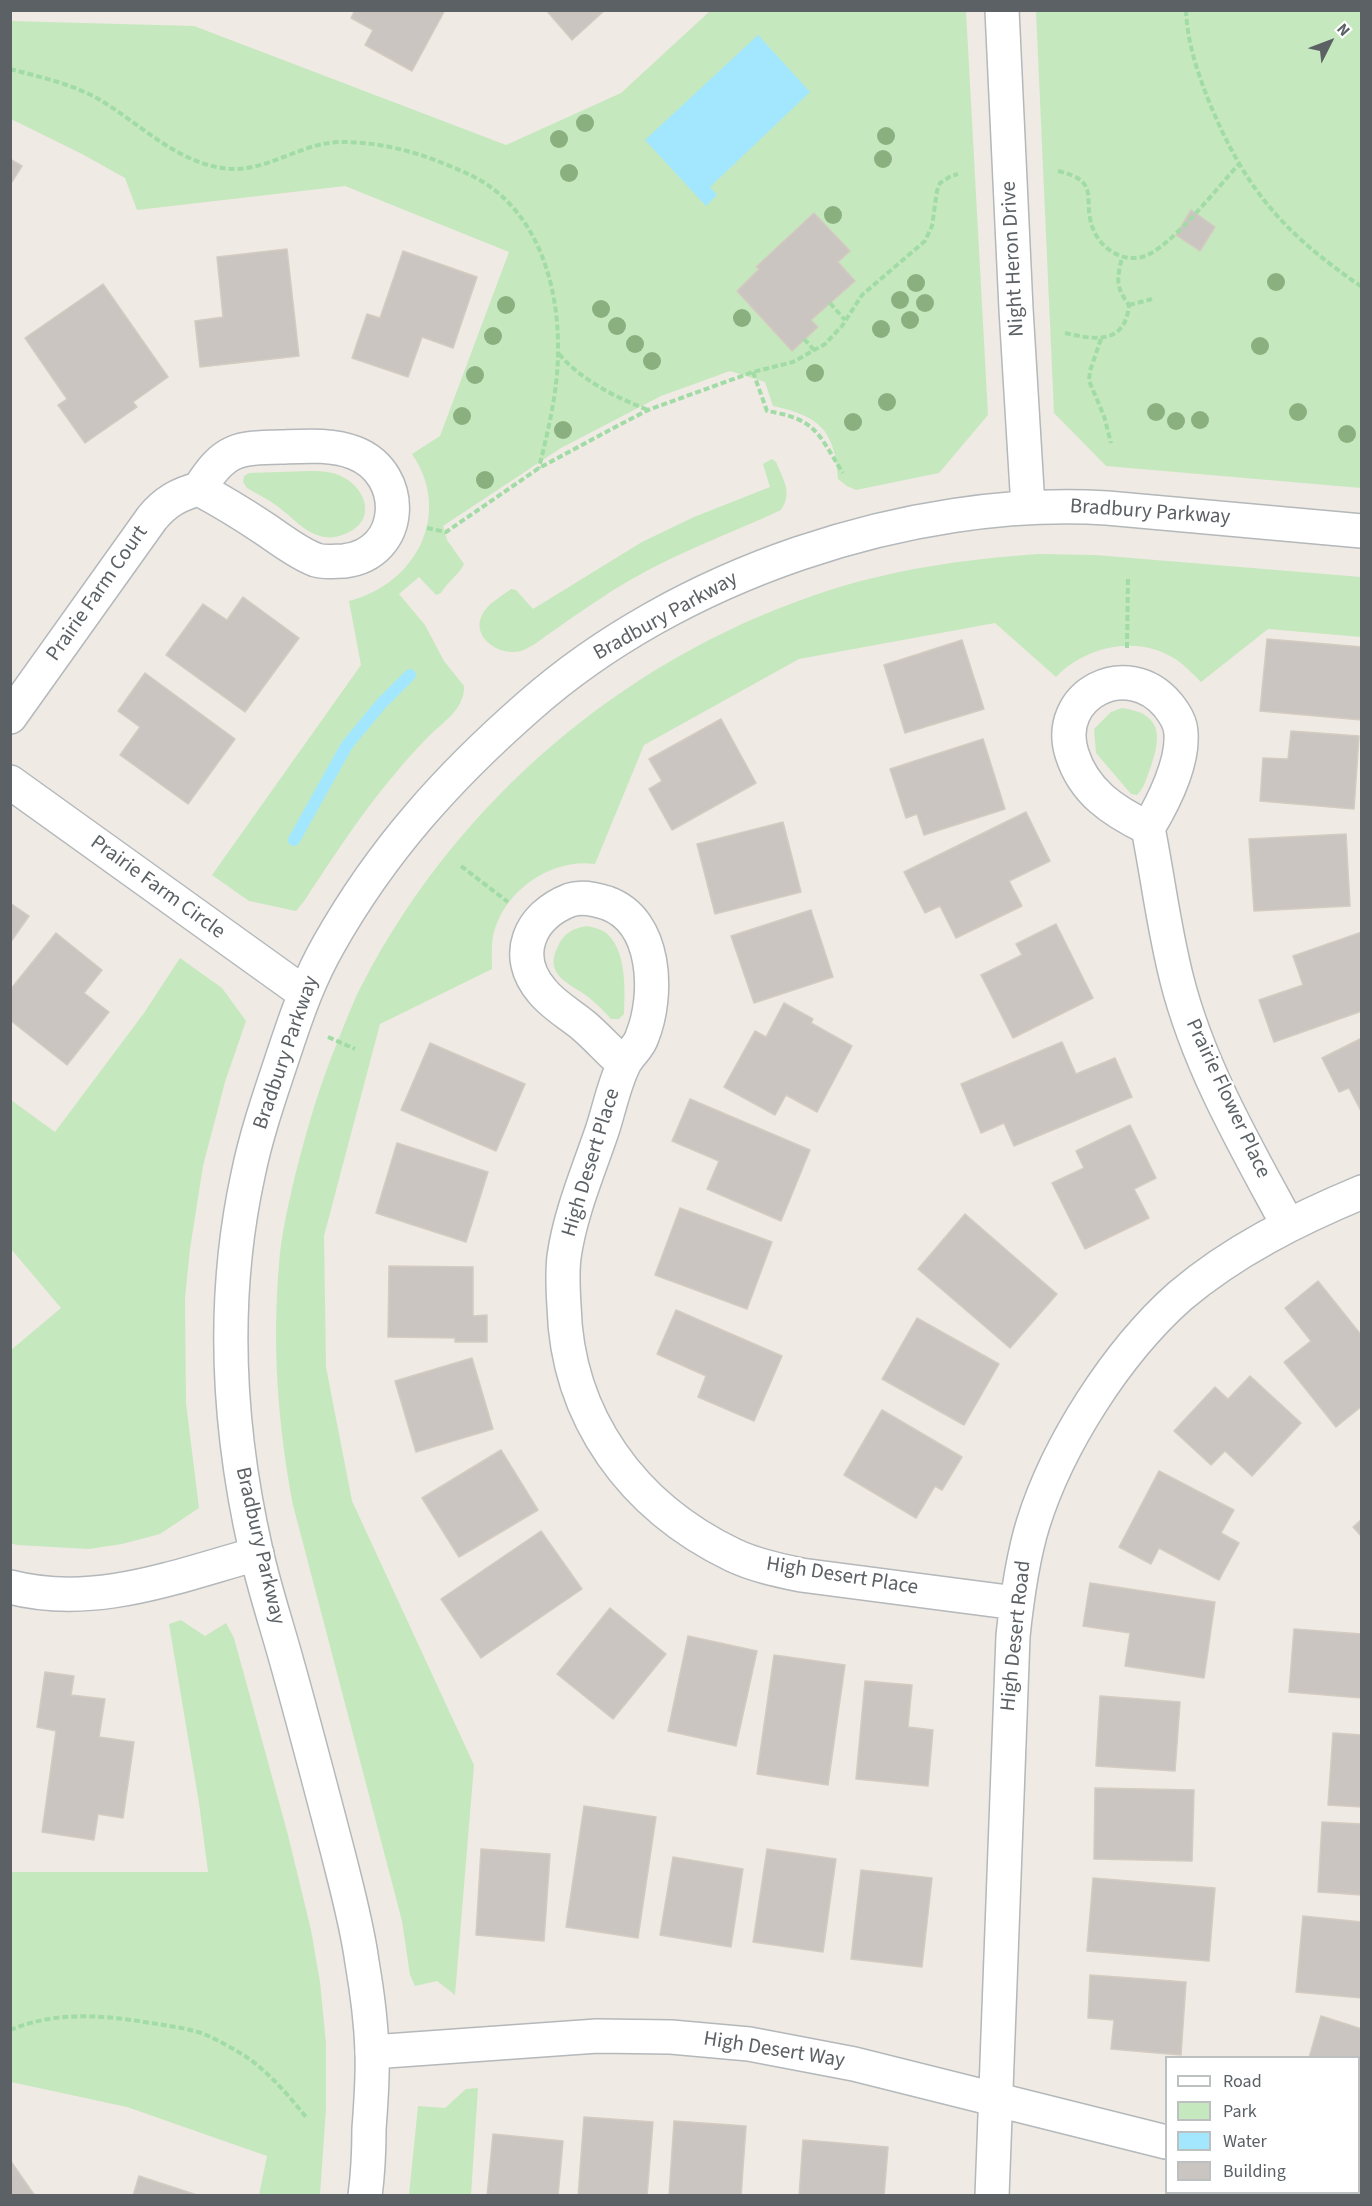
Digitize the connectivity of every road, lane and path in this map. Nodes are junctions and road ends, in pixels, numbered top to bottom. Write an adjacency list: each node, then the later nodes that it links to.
1 (1002, 10): 24 (street, Night Heron Drive)
2 (1186, 10): 4 (path)
3 (10, 69): 17 (path)
4 (1238, 165): 7 (path); 8 (path)
5 (1058, 171): 7 (path)
6 (958, 174): 12 (path)
7 (1122, 257): 11 (path)
8 (1362, 287)
9 (1152, 299): 11 (path)
10 (830, 303): 12 (path)
11 (1129, 305): 15 (path)
12 (845, 320): 16 (path)
13 (1065, 333): 15 (path)
14 (804, 339): 16 (path)
15 (1101, 339): 20 (path)
16 (815, 351): 18 (path)
17 (558, 353): 19 (path); 21 (path)
18 (753, 372): 19 (path); 22 (path)
19 (648, 410): 21 (path)
20 (1111, 443)
21 (539, 468): 25 (path)
22 (843, 473)
23 (199, 489): 23 (street); 29 (street, Prairie Farm Court)
24 (1028, 507): 26 (street, Bradbury Parkway); 34 (street, Bradbury Parkway)
25 (422, 526)
26 (1362, 531)
27 (1128, 577): 28 (path)
28 (1126, 651)
29 (10, 717)
30 (10, 782): 34 (street, Prairie Farm Circle)
31 (1148, 828): 37 (street, Prairie Flower Place)
32 (461, 866): 33 (path)
33 (512, 905)
34 (304, 993): 38 (street, Bradbury Parkway)
35 (624, 1064): 35 (street, High Desert Place); 40 (street, High Desert Place)
36 (1362, 1192): 37 (street, High Desert Road)
37 (1288, 1225): 40 (street, High Desert Road)
38 (257, 1554): 39 (street); 42 (street, Bradbury Parkway)
39 (10, 1587)
40 (1016, 1603): 43 (street, High Desert Road)
41 (10, 2030): 44 (path)
42 (372, 2052): 43 (street, High Desert Way); 46 (street, Bradbury Parkway)
43 (994, 2099): 45 (street, High Desert Way); 47 (street, High Desert Road)
44 (306, 2117)
45 (1165, 2142)
46 (365, 2196)
47 (992, 2196)

